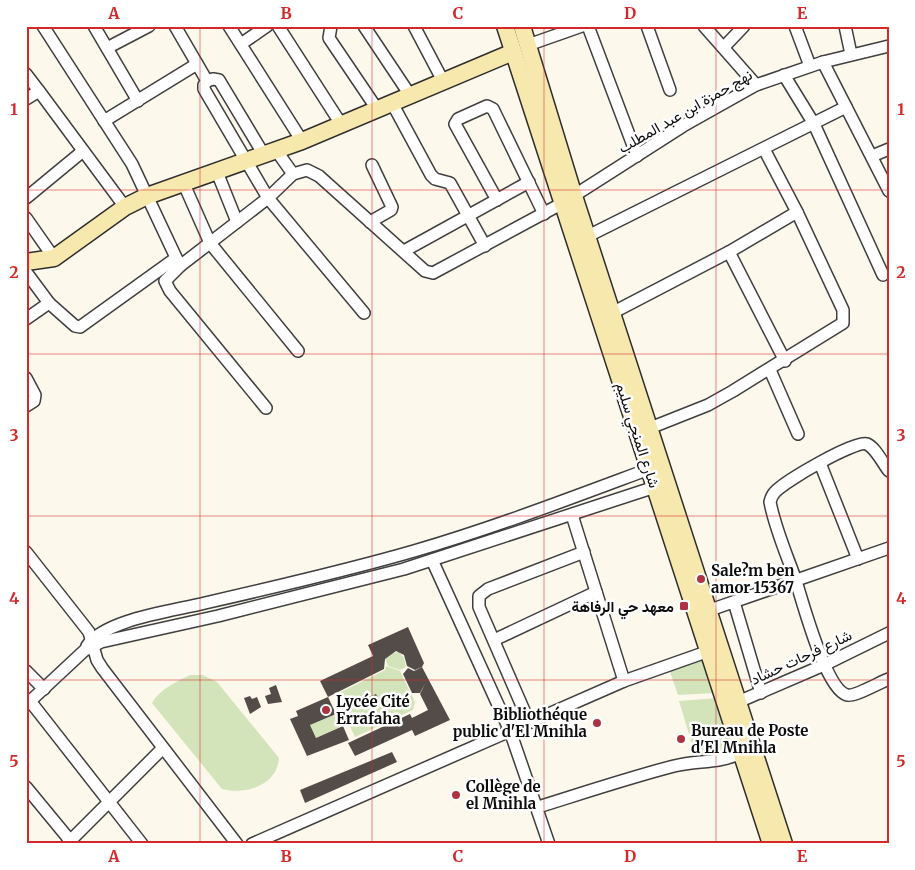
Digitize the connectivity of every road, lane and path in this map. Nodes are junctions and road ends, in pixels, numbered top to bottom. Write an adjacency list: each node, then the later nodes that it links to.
1 (44, 26): 43 (street)
2 (94, 26): 24 (street)
3 (149, 26): 24 (street)
4 (175, 26): 28 (street)
5 (229, 26): 20 (street)
6 (267, 26): 20 (street)
7 (278, 26): 44 (street)
8 (331, 26): 42 (street)
9 (364, 26): 37 (street)
10 (414, 26): 33 (street)
11 (505, 26): 25 (main road, شارع المنجي سليم)
12 (522, 26): 21 (main road, شارع المنجي سليم)
13 (582, 26): 21 (street)
14 (588, 26): 51 (street)
15 (647, 26): 35 (street)
16 (704, 26): 23 (street)
17 (744, 26): 23 (street)
18 (795, 26): 29 (street)
19 (845, 26): 26 (street)
20 (241, 44): 46 (street)
21 (528, 45): 64 (main road, شارع المنجي سليم)
22 (889, 46): 26 (street, نهج حمزة ابن عبد المطلب)
23 (724, 47): 34 (street)
24 (107, 48): 39 (street)
25 (513, 52): 33 (main road); 64 (main road, شارع المنجي سليم)
26 (851, 54): 27 (street, نهج حمزة ابن عبد المطلب)
27 (822, 62): 29 (street, نهج حمزة ابن عبد المطلب); 41 (street)
28 (198, 64): 32 (street); 39 (street)
29 (810, 66): 31 (street, نهج حمزة ابن عبد المطلب)
30 (26, 74): 36 (street)
31 (784, 75): 34 (street, نهج حمزة ابن عبد المطلب); 45 (street)
32 (207, 81): 50 (street); 53 (street)
33 (443, 81): 37 (main road)
34 (756, 85): 51 (street, نهج حمزة ابن عبد المطلب)
35 (670, 90)
36 (39, 91): 38 (street); 49 (street)
37 (410, 95): 40 (main road)
38 (26, 100)
39 (138, 101): 43 (street)
40 (392, 103): 42 (main road); 68 (street)
41 (846, 107): 45 (street); 52 (street)
42 (377, 109): 44 (main road)
43 (104, 121): 60 (street)
44 (341, 124): 46 (main road)
45 (814, 124): 47 (street); 81 (street)
46 (302, 141): 50 (main road)
47 (764, 149): 66 (street); 72 (street)
48 (889, 149): 52 (street)
49 (83, 151): 61 (street); 65 (street)
50 (270, 153): 53 (main road); 56 (street)
51 (637, 156): 64 (street, نهج حمزة ابن عبد المطلب)
52 (872, 156): 59 (street)
53 (247, 162): 55 (main road); 62 (street)
54 (372, 165): 71 (street)
55 (218, 172): 57 (main road); 70 (street)
56 (293, 174): 62 (street); 71 (street)
57 (183, 182): 60 (main road); 73 (street)
58 (529, 182): 63 (street); 63 (street); 67 (street)
59 (889, 191)
60 (147, 196): 65 (main road); 79 (street)
61 (26, 198)
62 (268, 198): 70 (street); 83 (street)
63 (497, 200): 68 (street)
64 (568, 200): 67 (street, نهج حمزة ابن عبد المطلب); 72 (main road, شارع المنجي سليم); 95 (main road, شارع المنجي سليم)
65 (125, 207): 77 (main road)
66 (797, 212): 76 (street); 87 (street)
67 (544, 214): 74 (street, نهج حمزة ابن عبد المطلب)
68 (467, 216): 74 (street); 75 (street)
69 (26, 218): 77 (street)
70 (237, 222): 73 (street)
71 (370, 222): 75 (street)
72 (588, 236): 84 (main road, شارع المنجي سليم)
73 (210, 243): 79 (street); 86 (street)
74 (484, 246): 75 (street, نهج حمزة ابن عبد المطلب)
75 (404, 251)
76 (729, 252): 84 (street); 87 (street)
77 (54, 258): 78 (main road)
78 (26, 262)
79 (178, 262): 82 (street); 91 (street)
80 (26, 272): 82 (street)
81 (883, 275)
82 (49, 303): 85 (street)
83 (364, 313)
84 (612, 313): 92 (main road, شارع المنجي سليم)
85 (26, 319)
86 (298, 351)
87 (785, 361): 88 (street)
88 (770, 370): 92 (street); 93 (street)
89 (26, 378): 90 (street)
90 (26, 406)
91 (266, 408)
92 (650, 428): 109 (main road, شارع المنجي سليم)
93 (798, 434)
94 (820, 463): 96 (street); 102 (street); 106 (street)
95 (649, 469): 97 (main road, شارع المنجي سليم); 104 (street)
96 (889, 471)
97 (655, 487): 98 (street); 113 (main road, شارع المنجي سليم)
98 (572, 515): 101 (street); 103 (street)
99 (889, 548): 102 (street)
100 (26, 552): 112 (street)
101 (584, 552): 107 (street); 111 (street)
102 (858, 559): 106 (street)
103 (432, 560): 105 (street); 123 (street)
104 (356, 568): 105 (street); 112 (street)
105 (360, 581): 112 (street)
106 (796, 581): 108 (street); 114 (street)
107 (596, 592): 111 (street); 117 (street)
108 (734, 602): 109 (street); 119 (street)
109 (710, 610): 121 (main road, شارع المنجي سليم)
110 (889, 633): 114 (street, شارع فرحات حشاد)
111 (494, 640): 122 (street)
112 (90, 645): 118 (street); 124 (street)
113 (709, 651): 117 (street); 121 (main road, شارع المنجي سليم)
114 (824, 665): 116 (street); 119 (street, شارع فرحات حشاد)
115 (26, 671): 118 (street)
116 (889, 679)
117 (624, 681): 122 (street)
118 (44, 689): 120 (street)
119 (761, 693): 121 (street, شارع فرحات حشاد)
120 (28, 703): 127 (street)
121 (732, 705): 125 (main road, شارع المنجي سليم); 135 (main road, شارع المنجي سليم)
122 (529, 722): 123 (street)
123 (510, 731): 128 (street); 132 (street)
124 (162, 748): 127 (street); 131 (street)
125 (742, 753): 128 (street); 134 (main road, شارع المنجي سليم)
126 (26, 787): 129 (street)
127 (108, 802): 129 (street); 130 (street)
128 (538, 807): 133 (street)
129 (70, 843)
130 (142, 844)
131 (237, 844)
132 (252, 844)
133 (550, 844)
134 (771, 844)
135 (784, 844)

